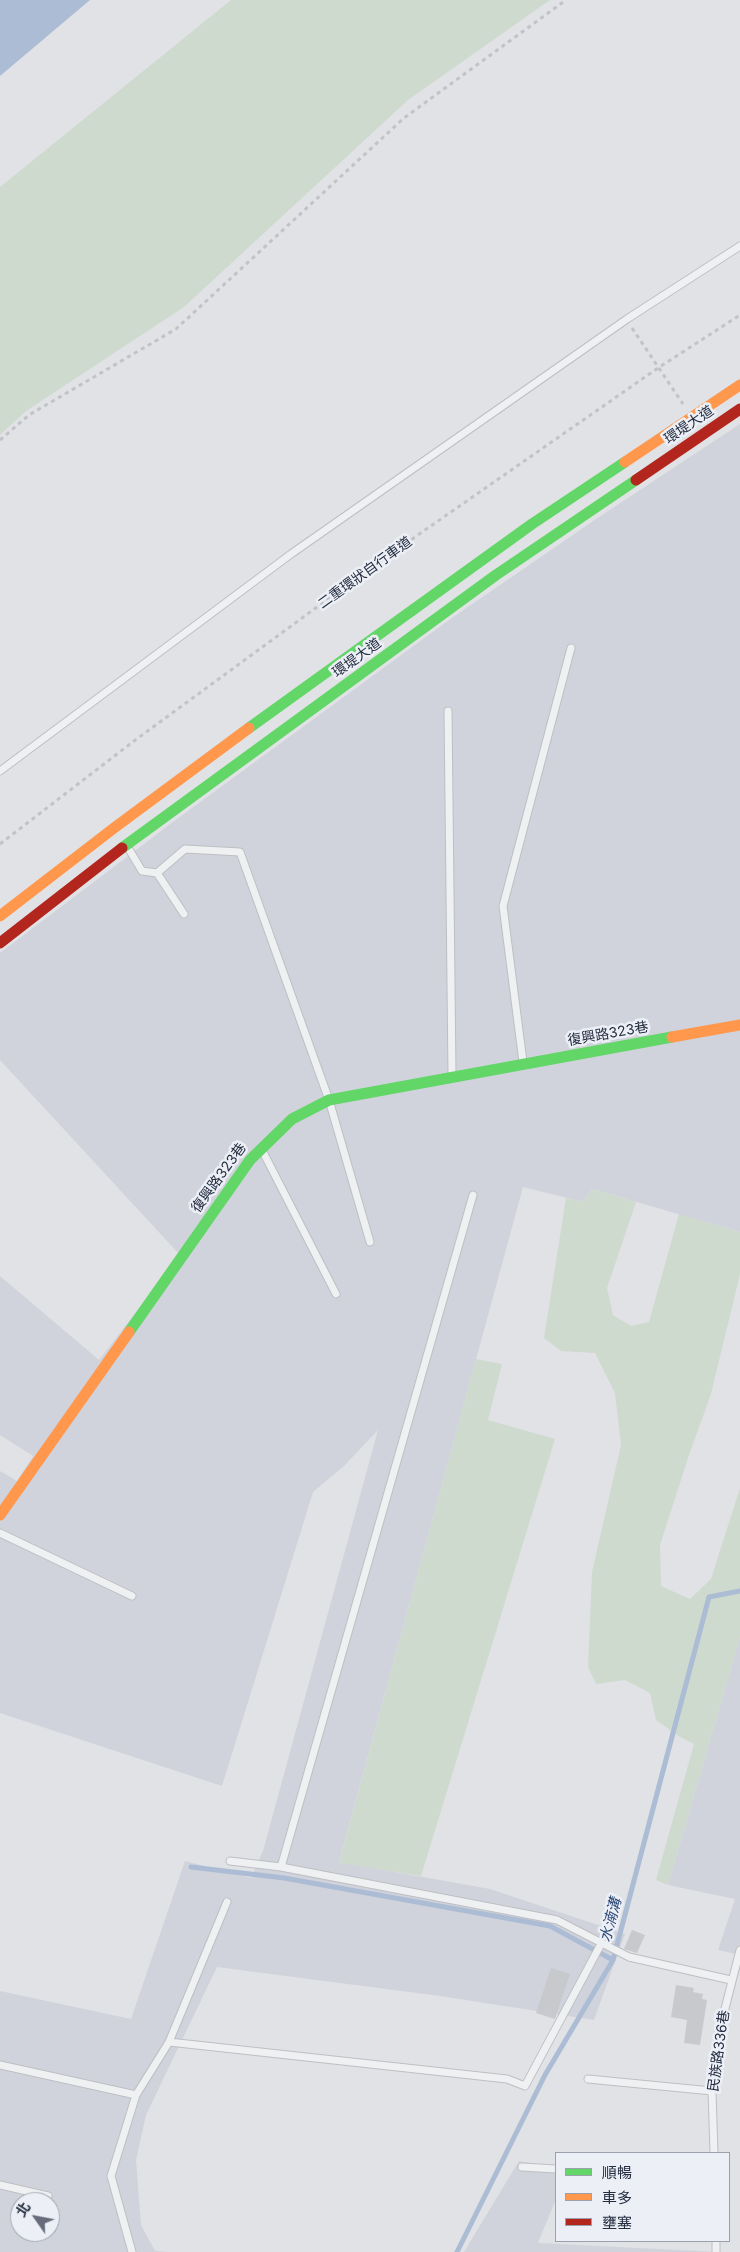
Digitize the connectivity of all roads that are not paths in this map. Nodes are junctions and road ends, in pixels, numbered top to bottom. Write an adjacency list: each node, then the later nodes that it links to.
1 (740, 246): 6 (lane)
2 (740, 385): 10 (street, 環堤大道)
3 (740, 409): 7 (street, 環堤大道)
4 (571, 648): 13 (lane)
5 (448, 711): 14 (lane)
6 (0, 771)
7 (126, 845): 8 (lane); 11 (street, 環堤大道)
8 (157, 873): 9 (lane); 15 (lane)
9 (184, 914)
10 (0, 916)
11 (0, 943)
12 (740, 1025): 13 (street, 復興路323巷)
13 (523, 1065): 14 (street, 復興路323巷)
14 (452, 1078): 15 (street, 復興路323巷)
15 (329, 1100): 16 (street, 復興路323巷); 18 (lane)
16 (261, 1147): 19 (lane); 20 (street, 復興路323巷)
17 (473, 1195): 24 (lane)
18 (370, 1242)
19 (336, 1294)
20 (0, 1515)
21 (0, 1533): 22 (lane)
22 (132, 1596)
23 (230, 1861): 24 (lane)
24 (281, 1867): 26 (lane)
25 (228, 1902): 29 (lane)
26 (601, 1944): 28 (lane); 29 (lane)
27 (740, 1950): 28 (lane, 民族路336巷)
28 (731, 1980): 32 (lane, 民族路336巷)
29 (169, 2042): 33 (lane)
30 (0, 2065): 33 (lane)
31 (588, 2079): 32 (lane)
32 (712, 2091): 34 (lane, 民族路336巷)
33 (136, 2096): 39 (lane)
34 (714, 2152)
35 (522, 2167): 36 (lane)
36 (555, 2169)
37 (0, 2185): 38 (lane)
38 (31, 2192)
39 (132, 2252)

